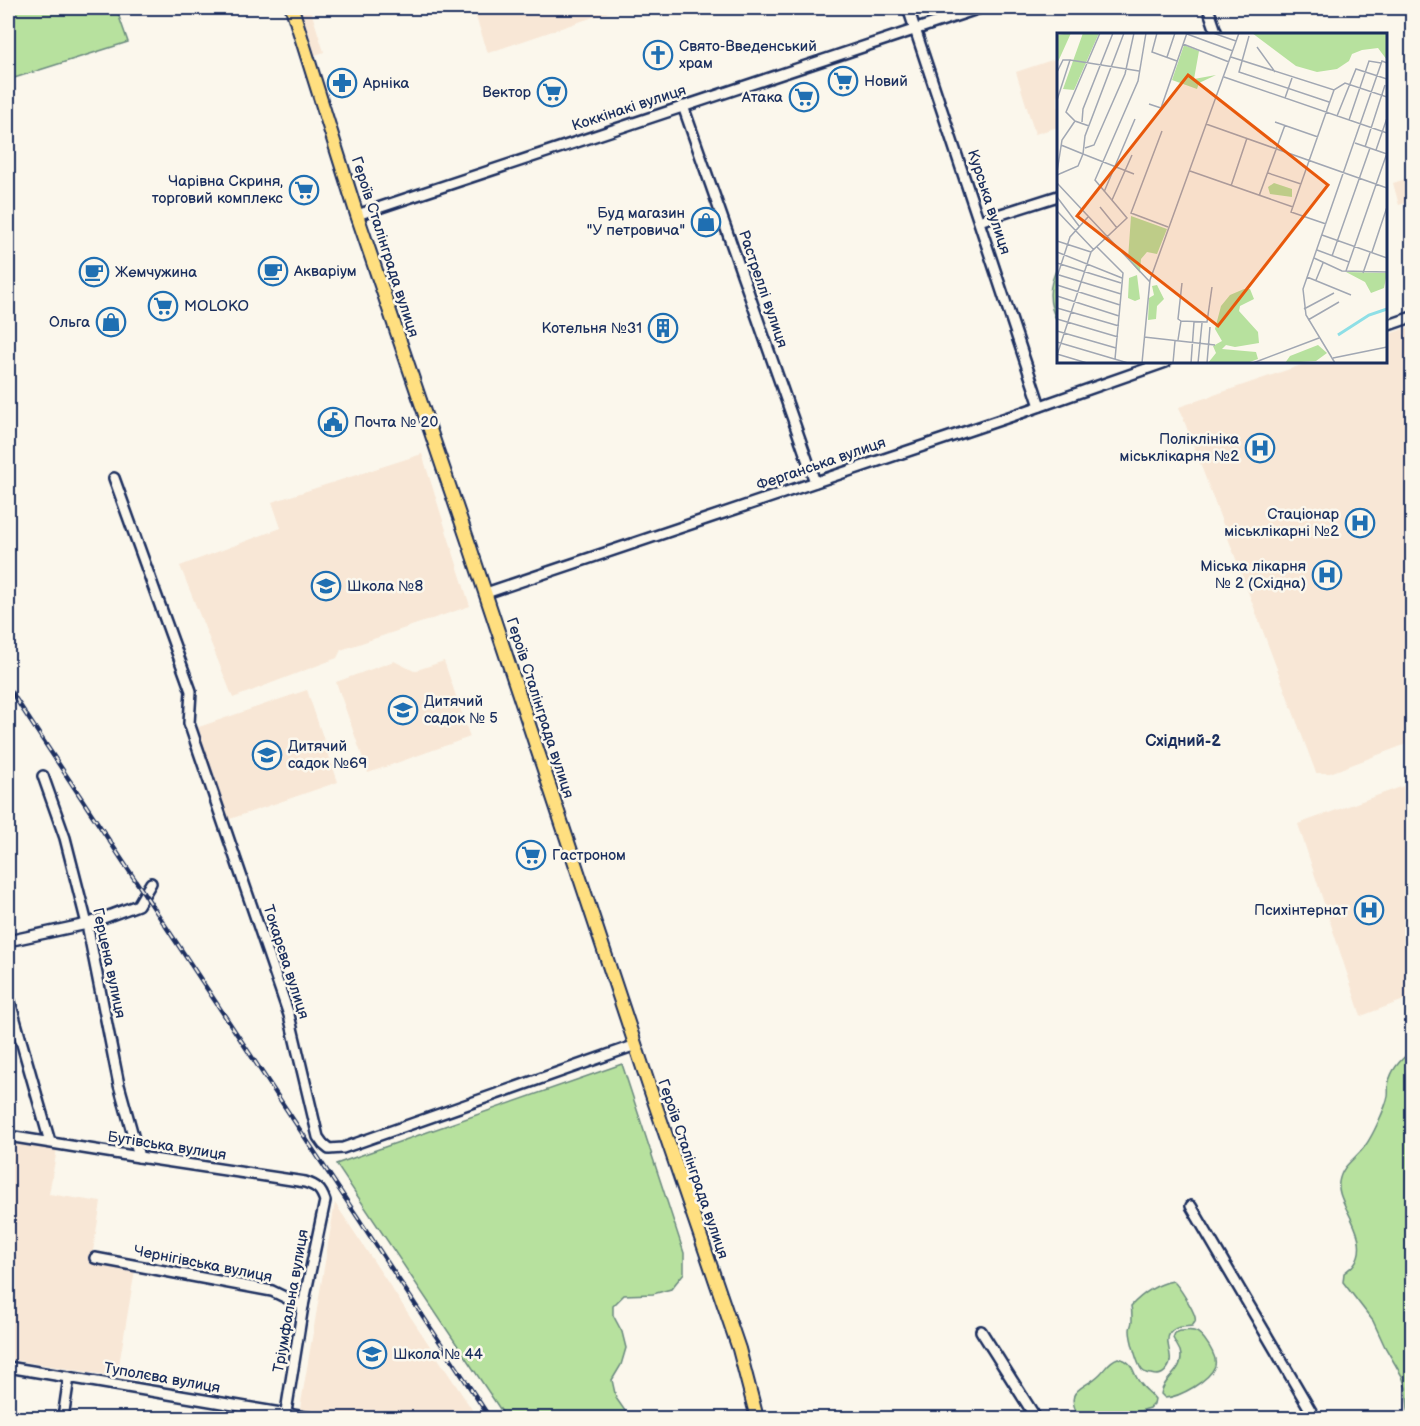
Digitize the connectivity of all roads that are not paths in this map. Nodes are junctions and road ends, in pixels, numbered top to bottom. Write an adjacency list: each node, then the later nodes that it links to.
1 (292, 8): 9 (main road, Героїв Сталінграда вулиця)
2 (909, 8): 5 (street, Курська вулиця)
3 (980, 8): 5 (street, Коккінакі вулиця)
4 (1208, 8): 6 (street)
5 (916, 29): 7 (street, Коккінакі вулиця); 10 (street, Курська вулиця)
6 (1217, 33)
7 (683, 106): 9 (street, Коккінакі вулиця); 16 (street, Растреллі вулиця)
8 (1057, 197): 10 (street)
9 (357, 215): 17 (main road, Героїв Сталінграда вулиця)
10 (979, 221): 14 (street, Курська вулиця)
11 (1413, 317): 12 (street)
12 (1387, 326)
13 (1163, 363): 14 (street, Ферганська вулиця)
14 (1040, 406): 16 (street, Ферганська вулиця)
15 (114, 478): 23 (street, Токарєва вулиця)
16 (815, 482): 17 (street, Ферганська вулиця)
17 (486, 593): 23 (main road, Героїв Сталінграда вулиця)
18 (42, 776): 20 (street, Герцена вулиця)
19 (151, 883): 20 (street)
20 (87, 924): 21 (street); 26 (street, Герцена вулиця)
21 (8, 941)
22 (8, 995): 25 (street)
23 (636, 1045): 37 (main road, Героїв Сталінграда вулиця)
24 (8, 1136): 25 (street, Бутівська вулиця)
25 (50, 1142): 26 (street, Бутівська вулиця)
26 (139, 1157): 27 (street, Бутівська вулиця)
27 (320, 1190): 30 (street, Тріумфальна вулиця)
28 (1191, 1206): 39 (street)
29 (96, 1258): 30 (street, Чернігівська вулиця)
30 (303, 1306): 34 (street, Тріумфальна вулиця)
31 (981, 1331): 38 (street)
32 (8, 1366): 33 (street, Туполєва вулиця)
33 (69, 1377): 34 (street, Туполєва вулиця); 35 (street)
34 (286, 1416): 36 (street, Туполєва вулиця)
35 (63, 1419)
36 (311, 1419)
37 (757, 1419)
38 (1036, 1419)
39 (1315, 1419)

